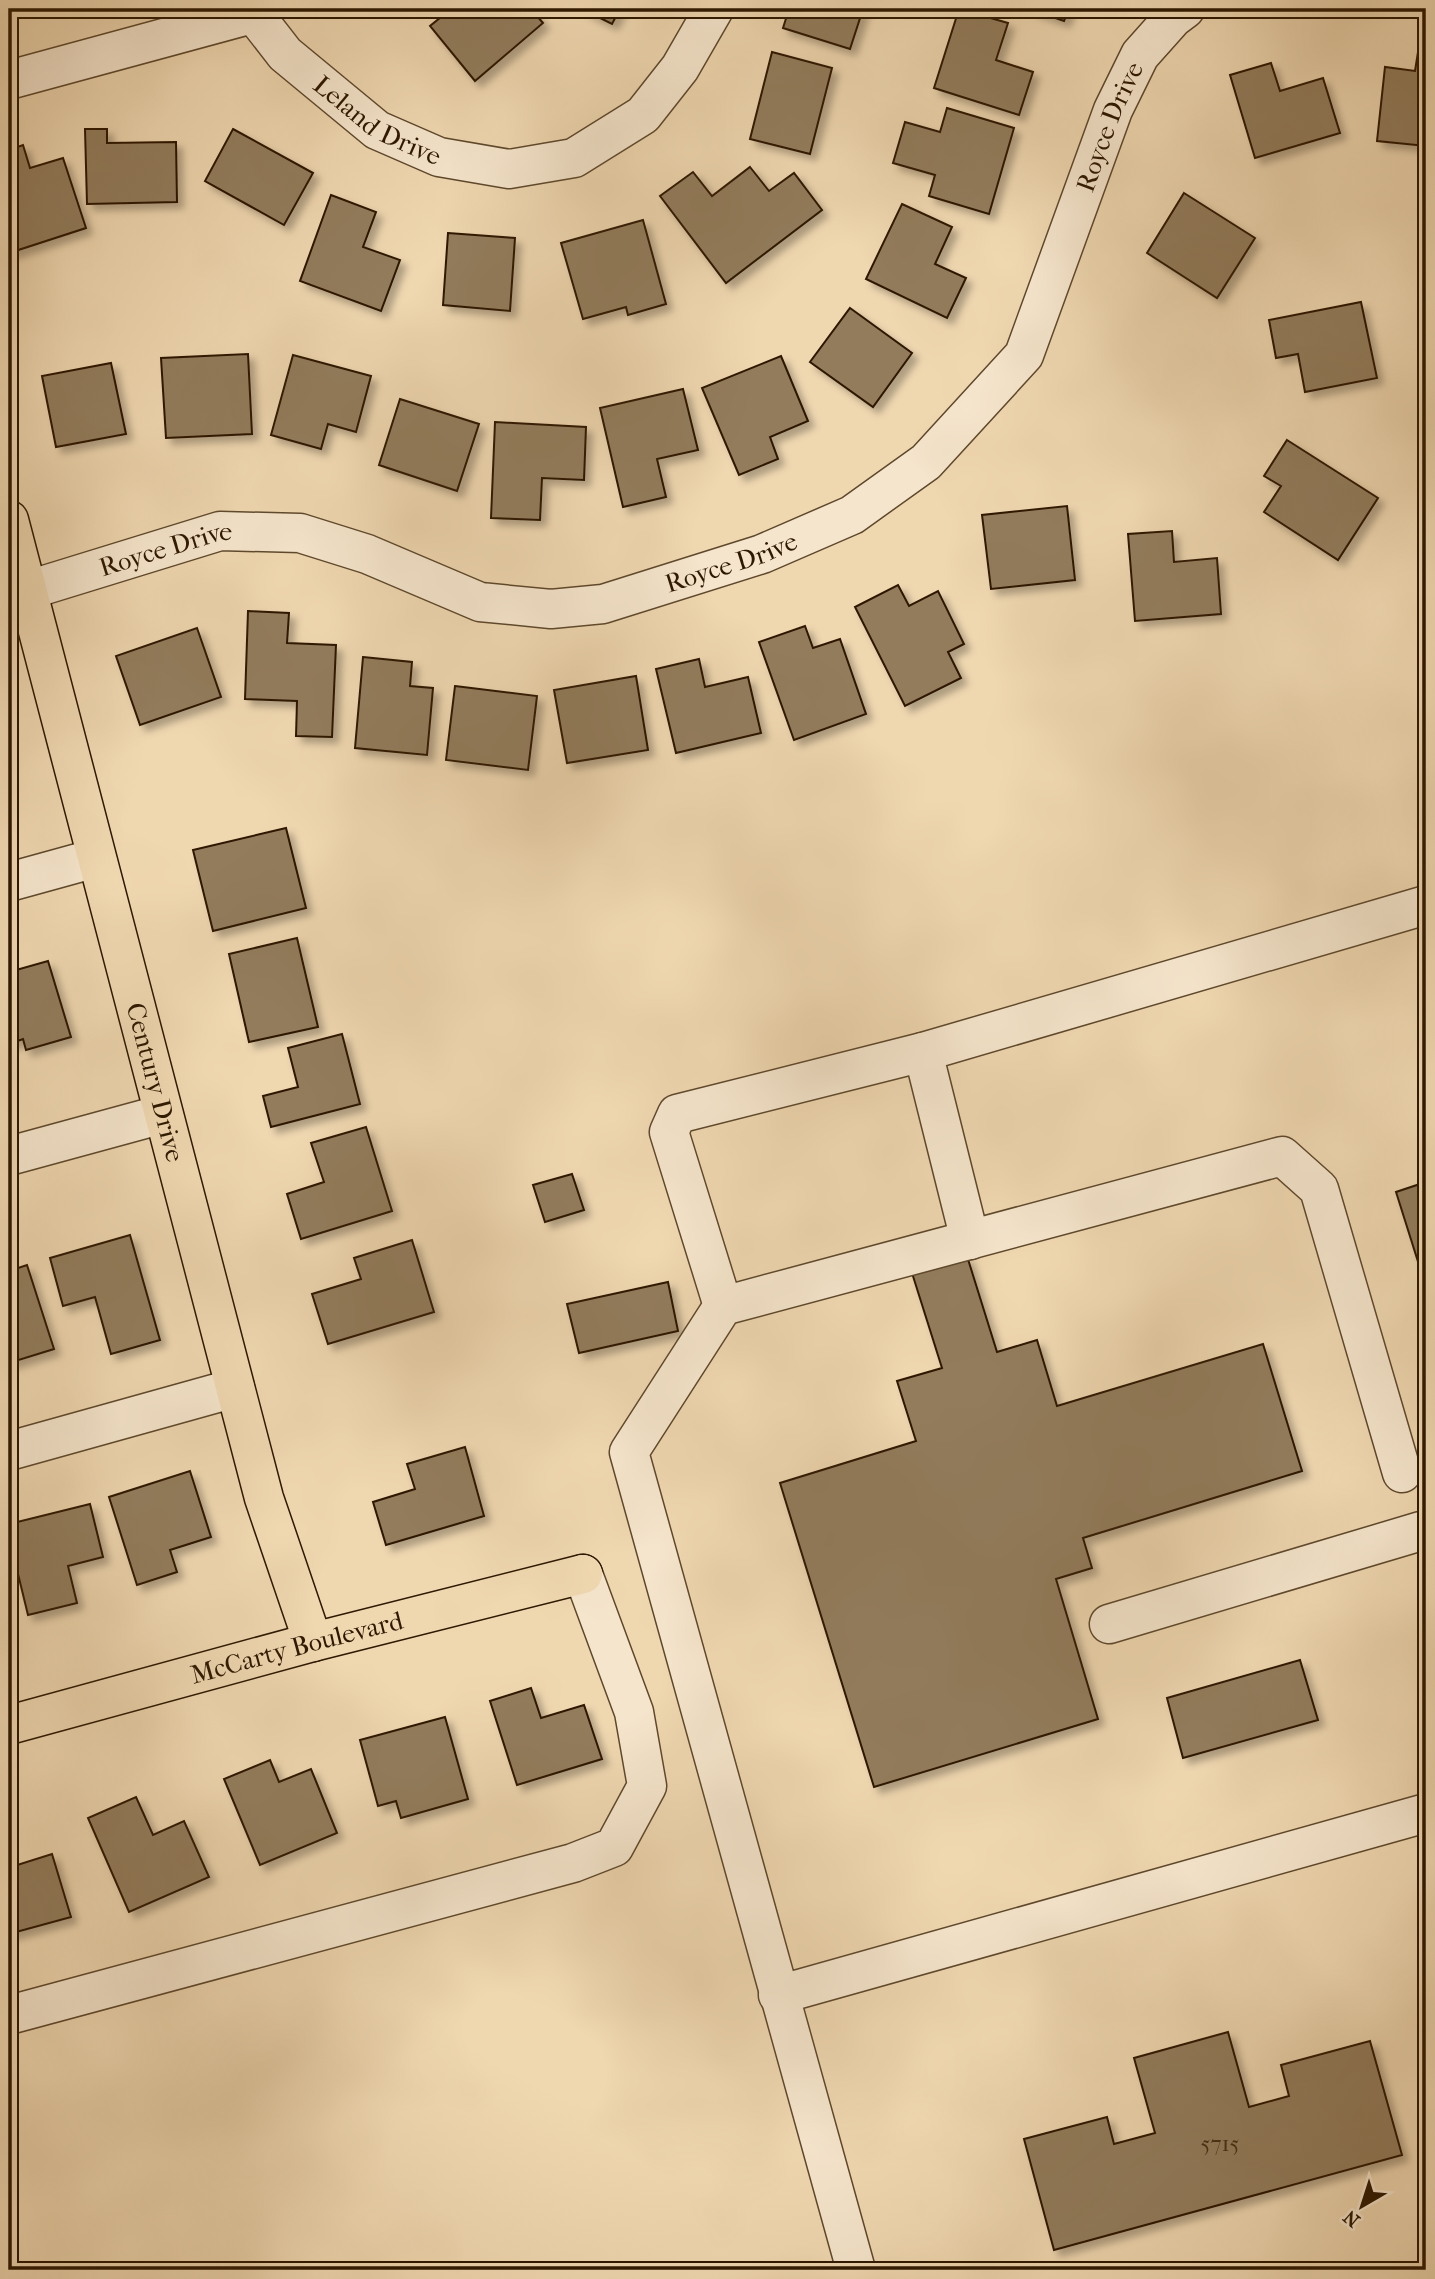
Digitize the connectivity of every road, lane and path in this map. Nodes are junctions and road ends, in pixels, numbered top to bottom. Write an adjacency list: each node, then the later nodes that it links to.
1 (714, 9): 3 (street, Leland Drive)
2 (1185, 9): 6 (street, Royce Drive)
3 (251, 11): 4 (street, Leland Drive)
4 (9, 80)
5 (9, 520): 6 (main road, Century Drive)
6 (18, 594): 7 (main road, Century Drive)
7 (96, 858): 8 (street); 11 (main road, Century Drive)
8 (9, 882)
9 (1426, 905): 10 (street)
10 (923, 1052): 13 (street); 14 (street)
11 (163, 1114): 12 (street); 15 (main road, Century Drive)
12 (9, 1156)
13 (970, 1240): 14 (street); 17 (street)
14 (723, 1306): 24 (street)
15 (234, 1388): 16 (street); 21 (main road, Century Drive)
16 (9, 1451)
17 (1414, 1470): 18 (street)
18 (1424, 1539): 20 (street)
19 (583, 1574): 21 (main road, McCarty Boulevard); 25 (street)
20 (1109, 1625)
21 (313, 1642): 22 (main road, McCarty Boulevard)
22 (9, 1724)
23 (1426, 1813): 24 (street)
24 (778, 1994): 26 (street)
25 (9, 2015)
26 (856, 2270)

